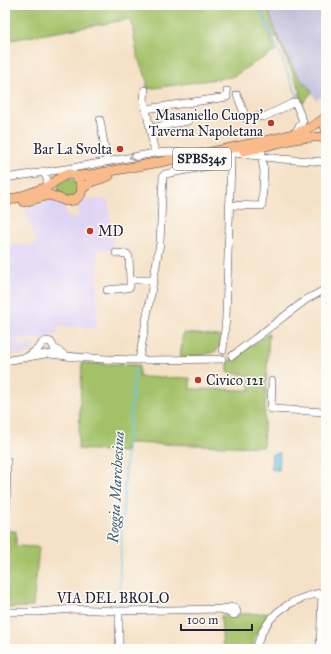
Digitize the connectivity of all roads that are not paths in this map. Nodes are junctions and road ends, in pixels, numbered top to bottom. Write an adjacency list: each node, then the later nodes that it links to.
1 (145, 90): 4 (street)
2 (227, 91): 4 (street)
3 (237, 95): 10 (street)
4 (146, 109): 8 (street)
5 (326, 117): 9 (main road, SPBS345); 10 (main road, SPBS345)
6 (100, 120): 16 (street)
7 (188, 121): 8 (street)
8 (150, 128): 13 (street)
9 (326, 130)
10 (294, 134): 14 (main road, SPBS345)
11 (326, 138): 12 (main road, SPBS345)
12 (262, 152): 15 (main road, SPBS345); 17 (street); 26 (street)
13 (155, 153): 14 (street); 16 (street, one-way to 16)
14 (198, 155): 19 (main road, SPBS345)
15 (232, 156): 23 (main road, SPBS345); 26 (street); 30 (street)
16 (107, 162): 19 (street)
17 (326, 162)
18 (43, 172): 20 (street); 20 (street); 21 (street); 22 (street)
19 (73, 173): 20 (main road, SPBS345); 23 (main road)
20 (58, 176): 22 (main road, SPBS345); 24 (main road)
21 (5, 178)
22 (47, 187): 25 (main road, SPBS345)
23 (82, 189): 24 (main road, SPBS345)
24 (62, 200): 27 (main road, SPBS345)
25 (5, 202)
26 (230, 204): 36 (street)
27 (5, 208)
28 (116, 253): 29 (street)
29 (130, 280): 30 (street); 32 (street)
30 (154, 280): 38 (street)
31 (326, 289): 33 (street)
32 (107, 290)
33 (322, 293): 36 (street)
34 (40, 347): 35 (street); 35 (street); 37 (street)
35 (50, 352): 37 (street); 38 (street)
36 (226, 353): 38 (street)
37 (26, 358): 39 (street)
38 (139, 360)
39 (5, 361)
40 (272, 382): 41 (street)
41 (326, 412)
42 (7, 461): 43 (street)
43 (5, 514)
44 (324, 592): 49 (street); 50 (street)
45 (221, 609): 46 (street, VIA DEL BROLO)
46 (119, 611): 47 (street, VIA DEL BROLO); 48 (street)
47 (5, 612)
48 (119, 649)
49 (256, 649)
50 (320, 649)

